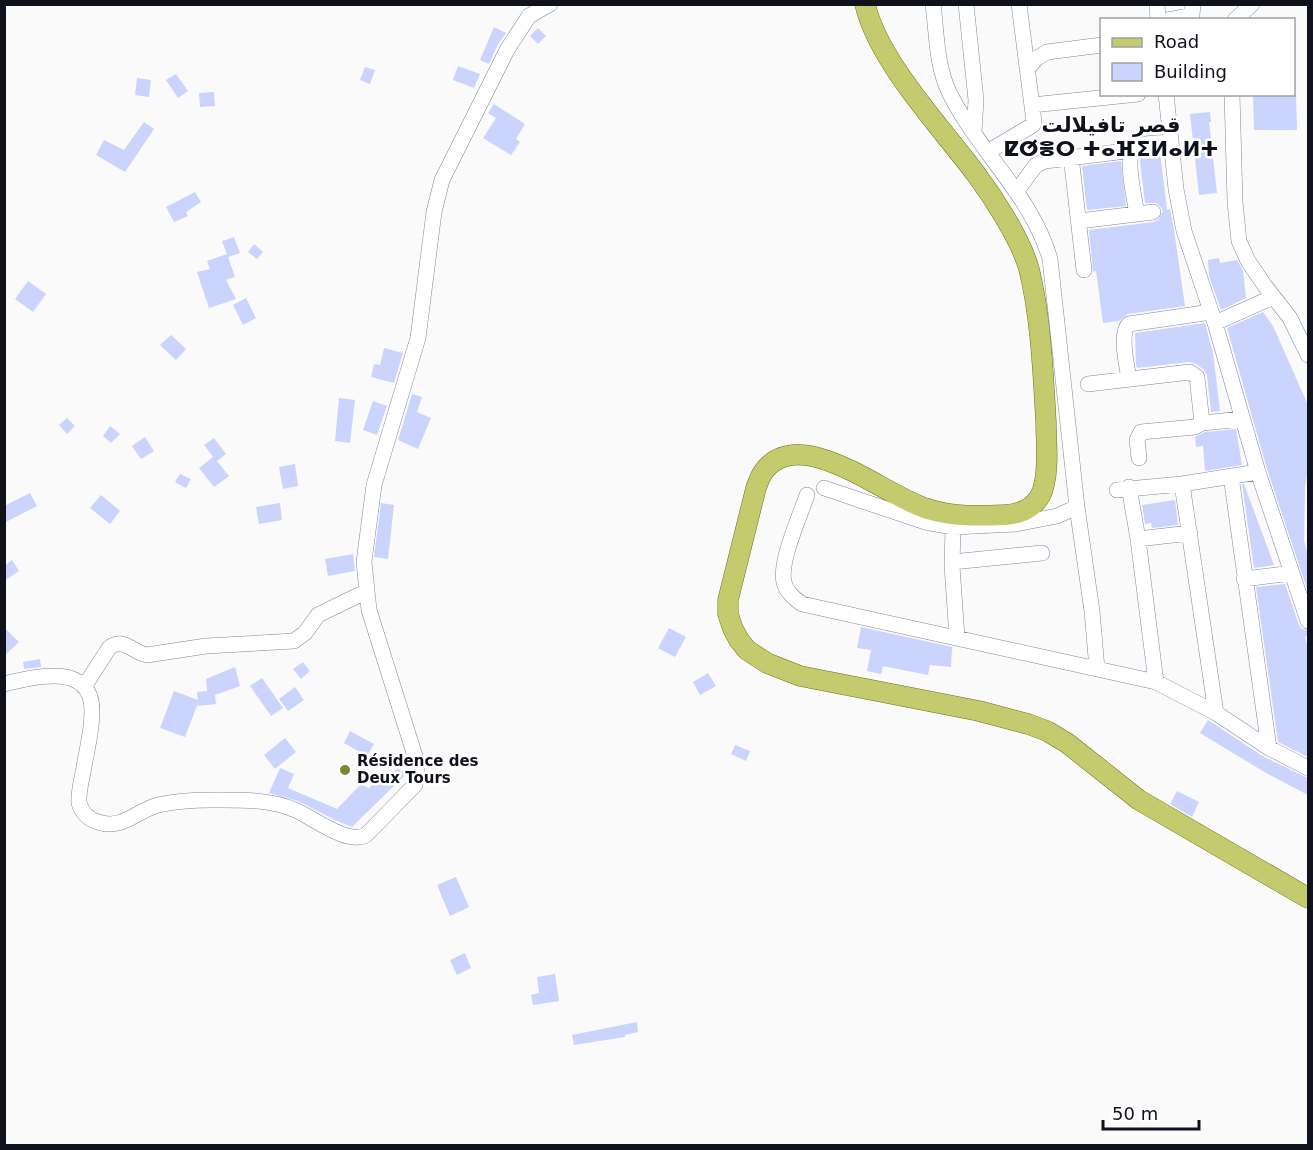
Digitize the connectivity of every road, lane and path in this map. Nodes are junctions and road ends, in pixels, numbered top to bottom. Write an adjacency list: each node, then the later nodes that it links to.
1 (550, 4): 47 (street)
2 (865, 4): 59 (main road)
3 (933, 4): 16 (street)
4 (966, 4): 16 (street)
5 (1019, 4): 11 (street)
6 (1193, 4): 8 (street)
7 (1252, 4): 9 (street)
8 (1177, 18)
9 (1237, 18)
10 (1100, 45): 11 (street)
11 (1027, 69): 15 (street)
12 (1119, 96): 15 (street)
13 (1166, 96): 17 (street)
14 (1232, 96): 26 (street)
15 (1032, 105): 19 (street)
16 (974, 132): 19 (street)
17 (1171, 142): 18 (street); 27 (street)
18 (1134, 150): 20 (street); 23 (street)
19 (989, 151): 21 (street)
20 (1071, 156): 21 (street); 24 (street)
21 (1016, 192): 39 (street)
22 (1154, 212): 23 (street)
23 (1137, 214): 24 (street)
24 (1078, 221): 25 (street)
25 (1084, 270)
26 (1273, 297): 27 (street); 28 (street)
27 (1213, 318): 29 (street); 31 (street)
28 (1308, 355)
29 (1128, 379): 30 (street); 32 (street)
30 (1088, 384)
31 (1242, 419): 32 (street); 34 (street)
32 (1202, 423): 33 (street)
33 (1139, 458)
34 (1258, 472): 35 (street); 45 (street)
35 (1231, 476): 36 (street); 46 (street)
36 (1182, 484): 41 (street); 42 (street)
37 (824, 488): 40 (street)
38 (807, 495): 49 (street)
39 (1077, 507): 40 (street); 50 (street)
40 (953, 527): 44 (street)
41 (1190, 533): 42 (street); 56 (street)
42 (1138, 539): 53 (street)
43 (1042, 554): 44 (street)
44 (952, 562): 49 (street)
45 (1292, 573): 46 (street); 48 (street)
46 (1244, 579): 57 (street)
47 (367, 591): 55 (street); 55 (street)
48 (1308, 621)
49 (957, 637): 50 (street)
50 (1097, 669): 53 (street)
51 (4, 674): 52 (street)
52 (45, 676): 54 (street); 55 (street)
53 (1156, 682): 56 (street)
54 (4, 684)
55 (84, 687)
56 (1216, 713): 57 (street)
57 (1269, 748): 58 (street)
58 (1308, 768)
59 (1308, 898)

